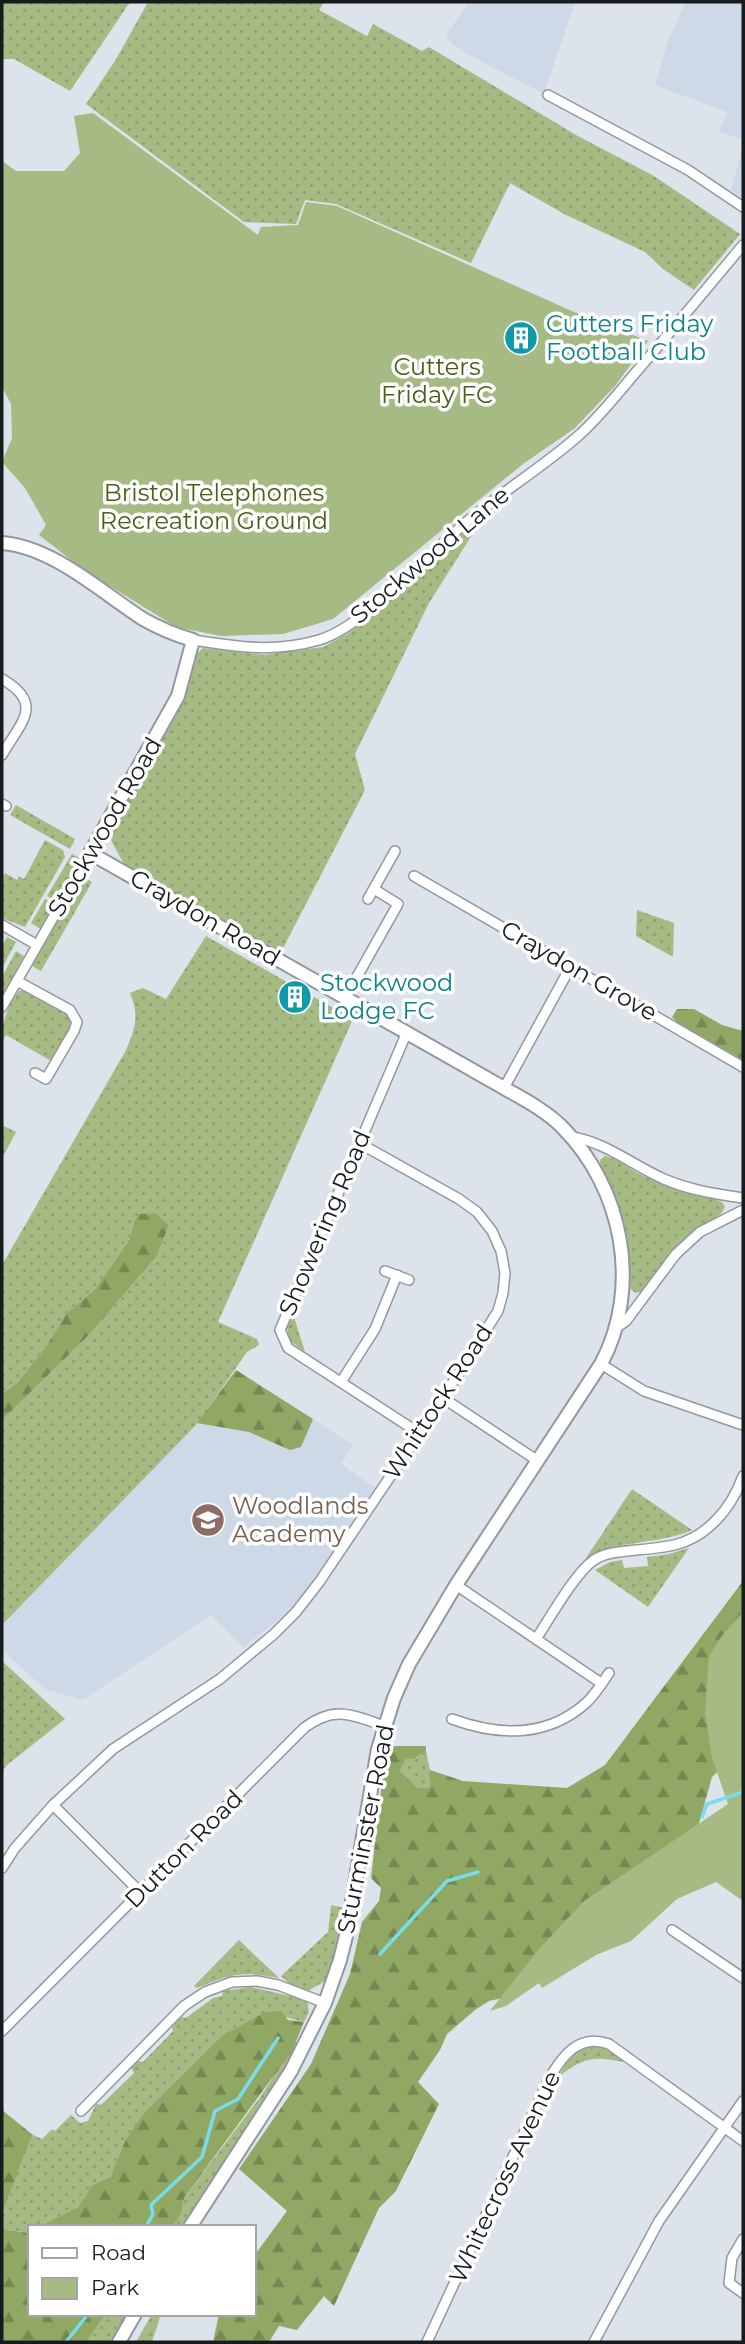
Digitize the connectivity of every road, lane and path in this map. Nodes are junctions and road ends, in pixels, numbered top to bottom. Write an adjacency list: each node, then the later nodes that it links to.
1 (548, 94): 2 (street)
2 (743, 207)
3 (743, 245): 5 (street, Stockwood Lane)
4 (2, 543): 5 (street, Stockwood Lane)
5 (193, 640): 9 (street, Stockwood Road)
6 (2, 679): 7 (street)
7 (2, 755)
8 (395, 850): 11 (street)
9 (90, 853): 14 (street, Stockwood Road); 17 (street, Craydon Road)
10 (414, 876): 15 (street, Craydon Grove)
11 (374, 889): 12 (street); 17 (street)
12 (368, 899)
13 (2, 925): 14 (street)
14 (37, 945): 16 (street, Stockwood Road)
15 (571, 966): 20 (street, Craydon Grove); 22 (street)
16 (17, 981): 18 (street, Stockwood Road); 21 (street)
17 (345, 998): 19 (street, Craydon Road)
18 (2, 1007)
19 (407, 1032): 22 (street, Craydon Road); 24 (street, Showering Road)
20 (743, 1067)
21 (35, 1073)
22 (504, 1088): 23 (street, Craydon Road)
23 (570, 1137): 25 (street, Craydon Road); 30 (street, Craydon Road)
24 (359, 1143): 32 (street, Showering Road); 33 (street, Whittock Road)
25 (743, 1198)
26 (743, 1210): 30 (street)
27 (385, 1271): 28 (street)
28 (397, 1275): 29 (street); 32 (street)
29 (409, 1280)
30 (616, 1328): 31 (street, Sturminster Road)
31 (601, 1364): 34 (street); 36 (street, Sturminster Road)
32 (341, 1382): 35 (street, Showering Road)
33 (443, 1398): 35 (street, Whittock Road); 36 (street)
34 (743, 1425)
35 (419, 1433): 44 (street, Whittock Road)
36 (538, 1461): 38 (street, Sturminster Road)
37 (743, 1476): 39 (street)
38 (456, 1586): 39 (street); 43 (street, Sturminster Road)
39 (536, 1639): 41 (street)
40 (609, 1673): 41 (street)
41 (601, 1683): 42 (street)
42 (452, 1718)
43 (384, 1726): 46 (street, Dutton Road); 49 (street, Sturminster Road)
44 (54, 1805): 45 (street, Whittock Road); 46 (street)
45 (2, 1868)
46 (141, 1893): 50 (street, Dutton Road)
47 (672, 1930): 48 (street)
48 (743, 1978)
49 (326, 2003): 52 (street); 55 (street, Sturminster Road)
50 (2, 2031)
51 (743, 2101): 53 (street)
52 (81, 2111)
53 (725, 2127): 54 (street, Whitecross Avenue); 60 (street, Whitecross Avenue); 61 (street)
54 (743, 2141)
55 (191, 2225)
56 (743, 2239): 57 (street)
57 (743, 2293)
58 (134, 2316): 59 (street)
59 (119, 2342)
60 (427, 2342)
61 (594, 2342)

